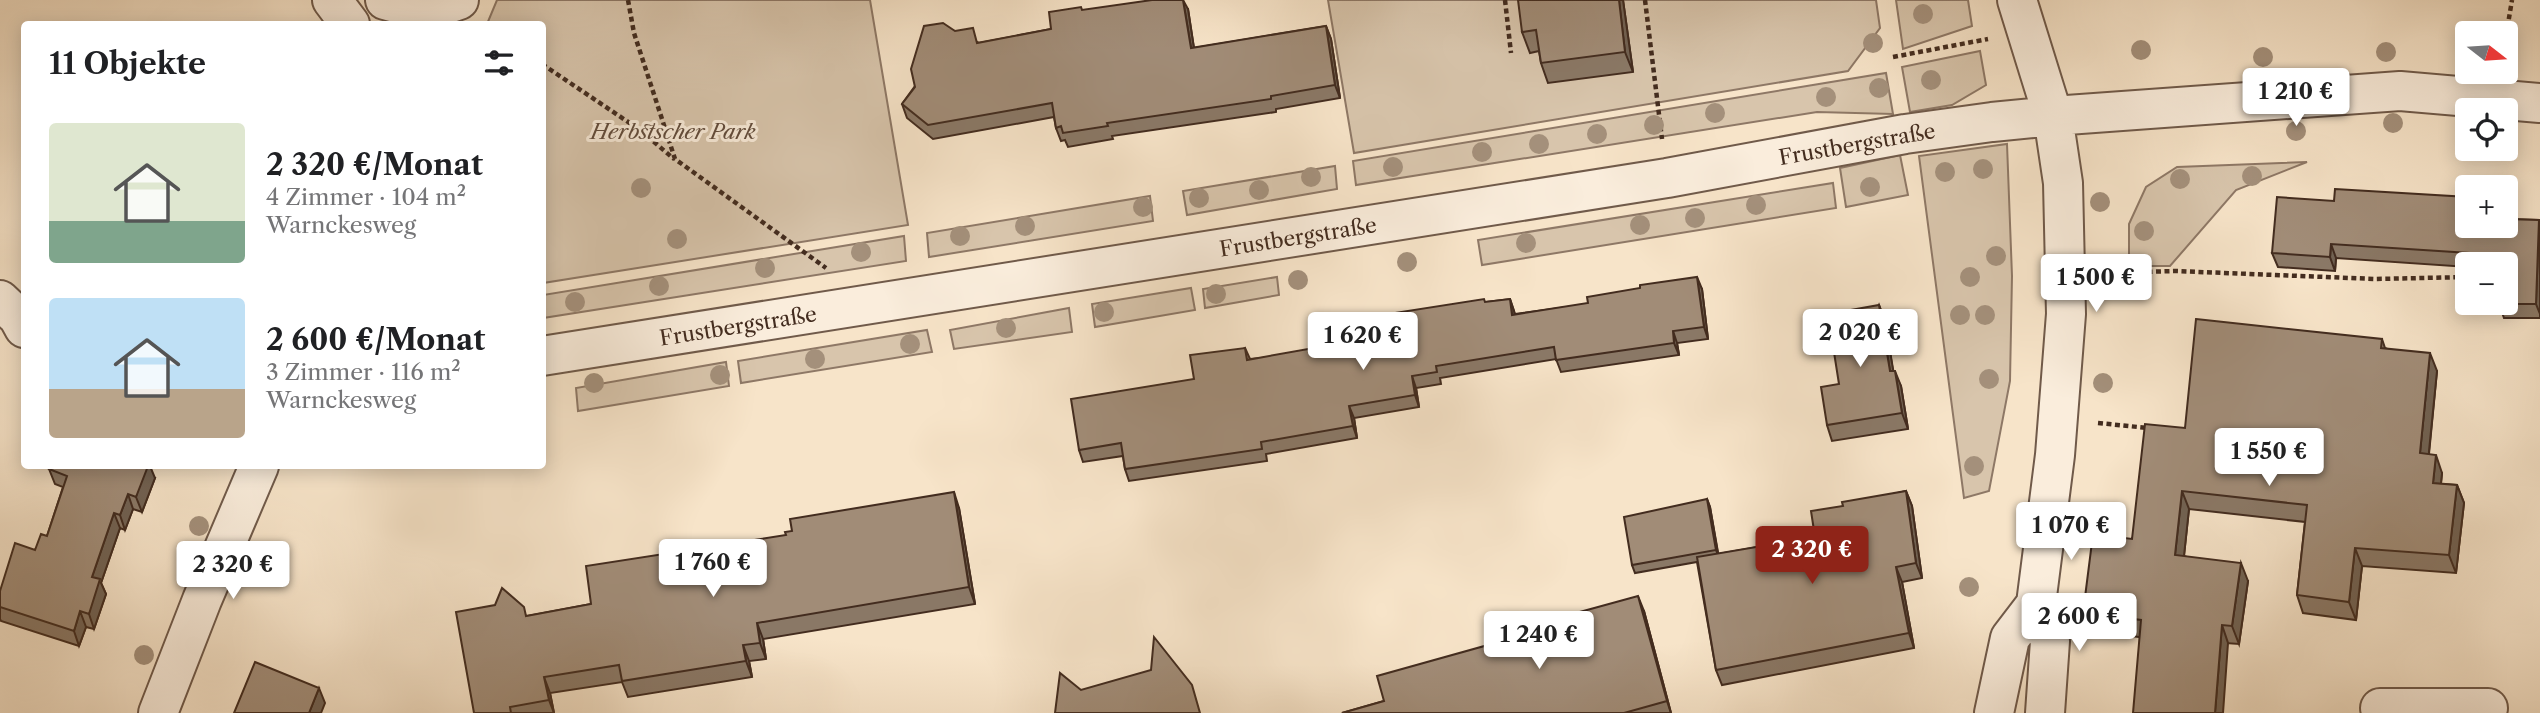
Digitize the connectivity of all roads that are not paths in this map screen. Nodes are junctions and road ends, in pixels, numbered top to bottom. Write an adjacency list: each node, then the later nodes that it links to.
1 (332, 0): 5 (street)
2 (385, 0): 3 (street)
3 (461, 0): 6 (street)
4 (2021, 16): 8 (street)
5 (348, 21)
6 (454, 21)
7 (2540, 103): 8 (street, Frustbergstraße)
8 (2053, 116): 11 (street, Frustbergstraße); 13 (street)
9 (0, 300): 10 (street)
10 (21, 322)
11 (546, 355)
12 (258, 469): 16 (street)
13 (2036, 604): 17 (street); 18 (street)
14 (2380, 708): 15 (street)
15 (2488, 708)
16 (158, 713)
17 (1994, 713)
18 (2045, 713)

